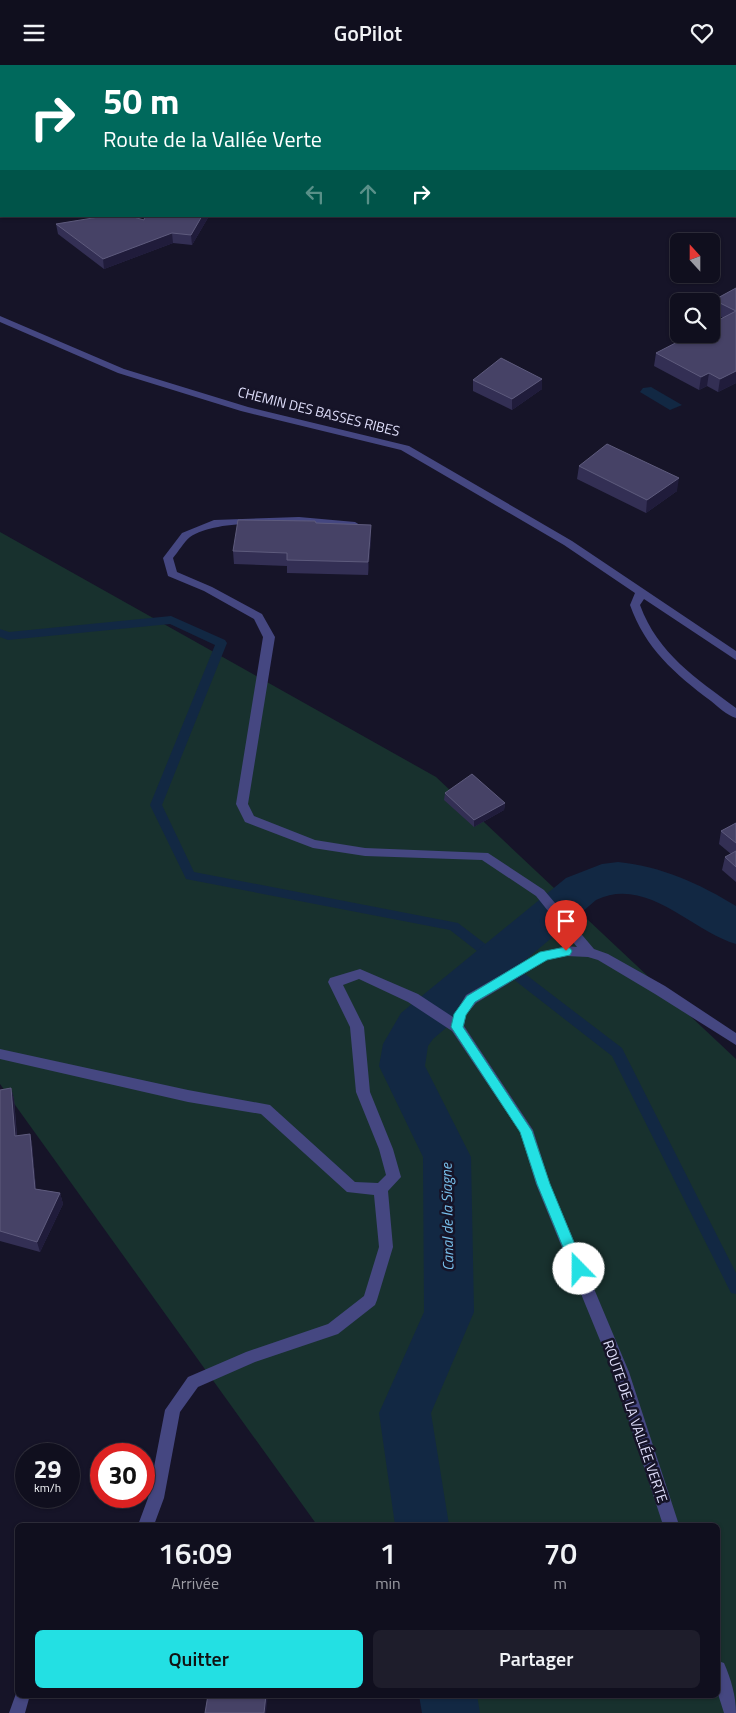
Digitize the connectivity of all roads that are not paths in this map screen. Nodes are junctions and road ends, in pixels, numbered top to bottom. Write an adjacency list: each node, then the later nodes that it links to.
1 (0, 319): 3 (street, CHEMIN DES BASSES RIBES)
2 (361, 526): 6 (street)
3 (641, 593): 4 (street, CHEMIN DES BASSES RIBES); 5 (street)
4 (736, 655)
5 (736, 714)
6 (589, 952): 7 (street); 8 (street)
7 (457, 1027): 10 (street); 12 (street, ROUTE DE LA VALLÉE VERTE)
8 (736, 1041)
9 (0, 1055): 10 (street)
10 (381, 1189): 11 (street)
11 (147, 1523)
12 (670, 1523)
13 (720, 1675): 16 (street)
14 (21, 1698): 15 (street)
15 (18, 1713)
16 (732, 1713)

